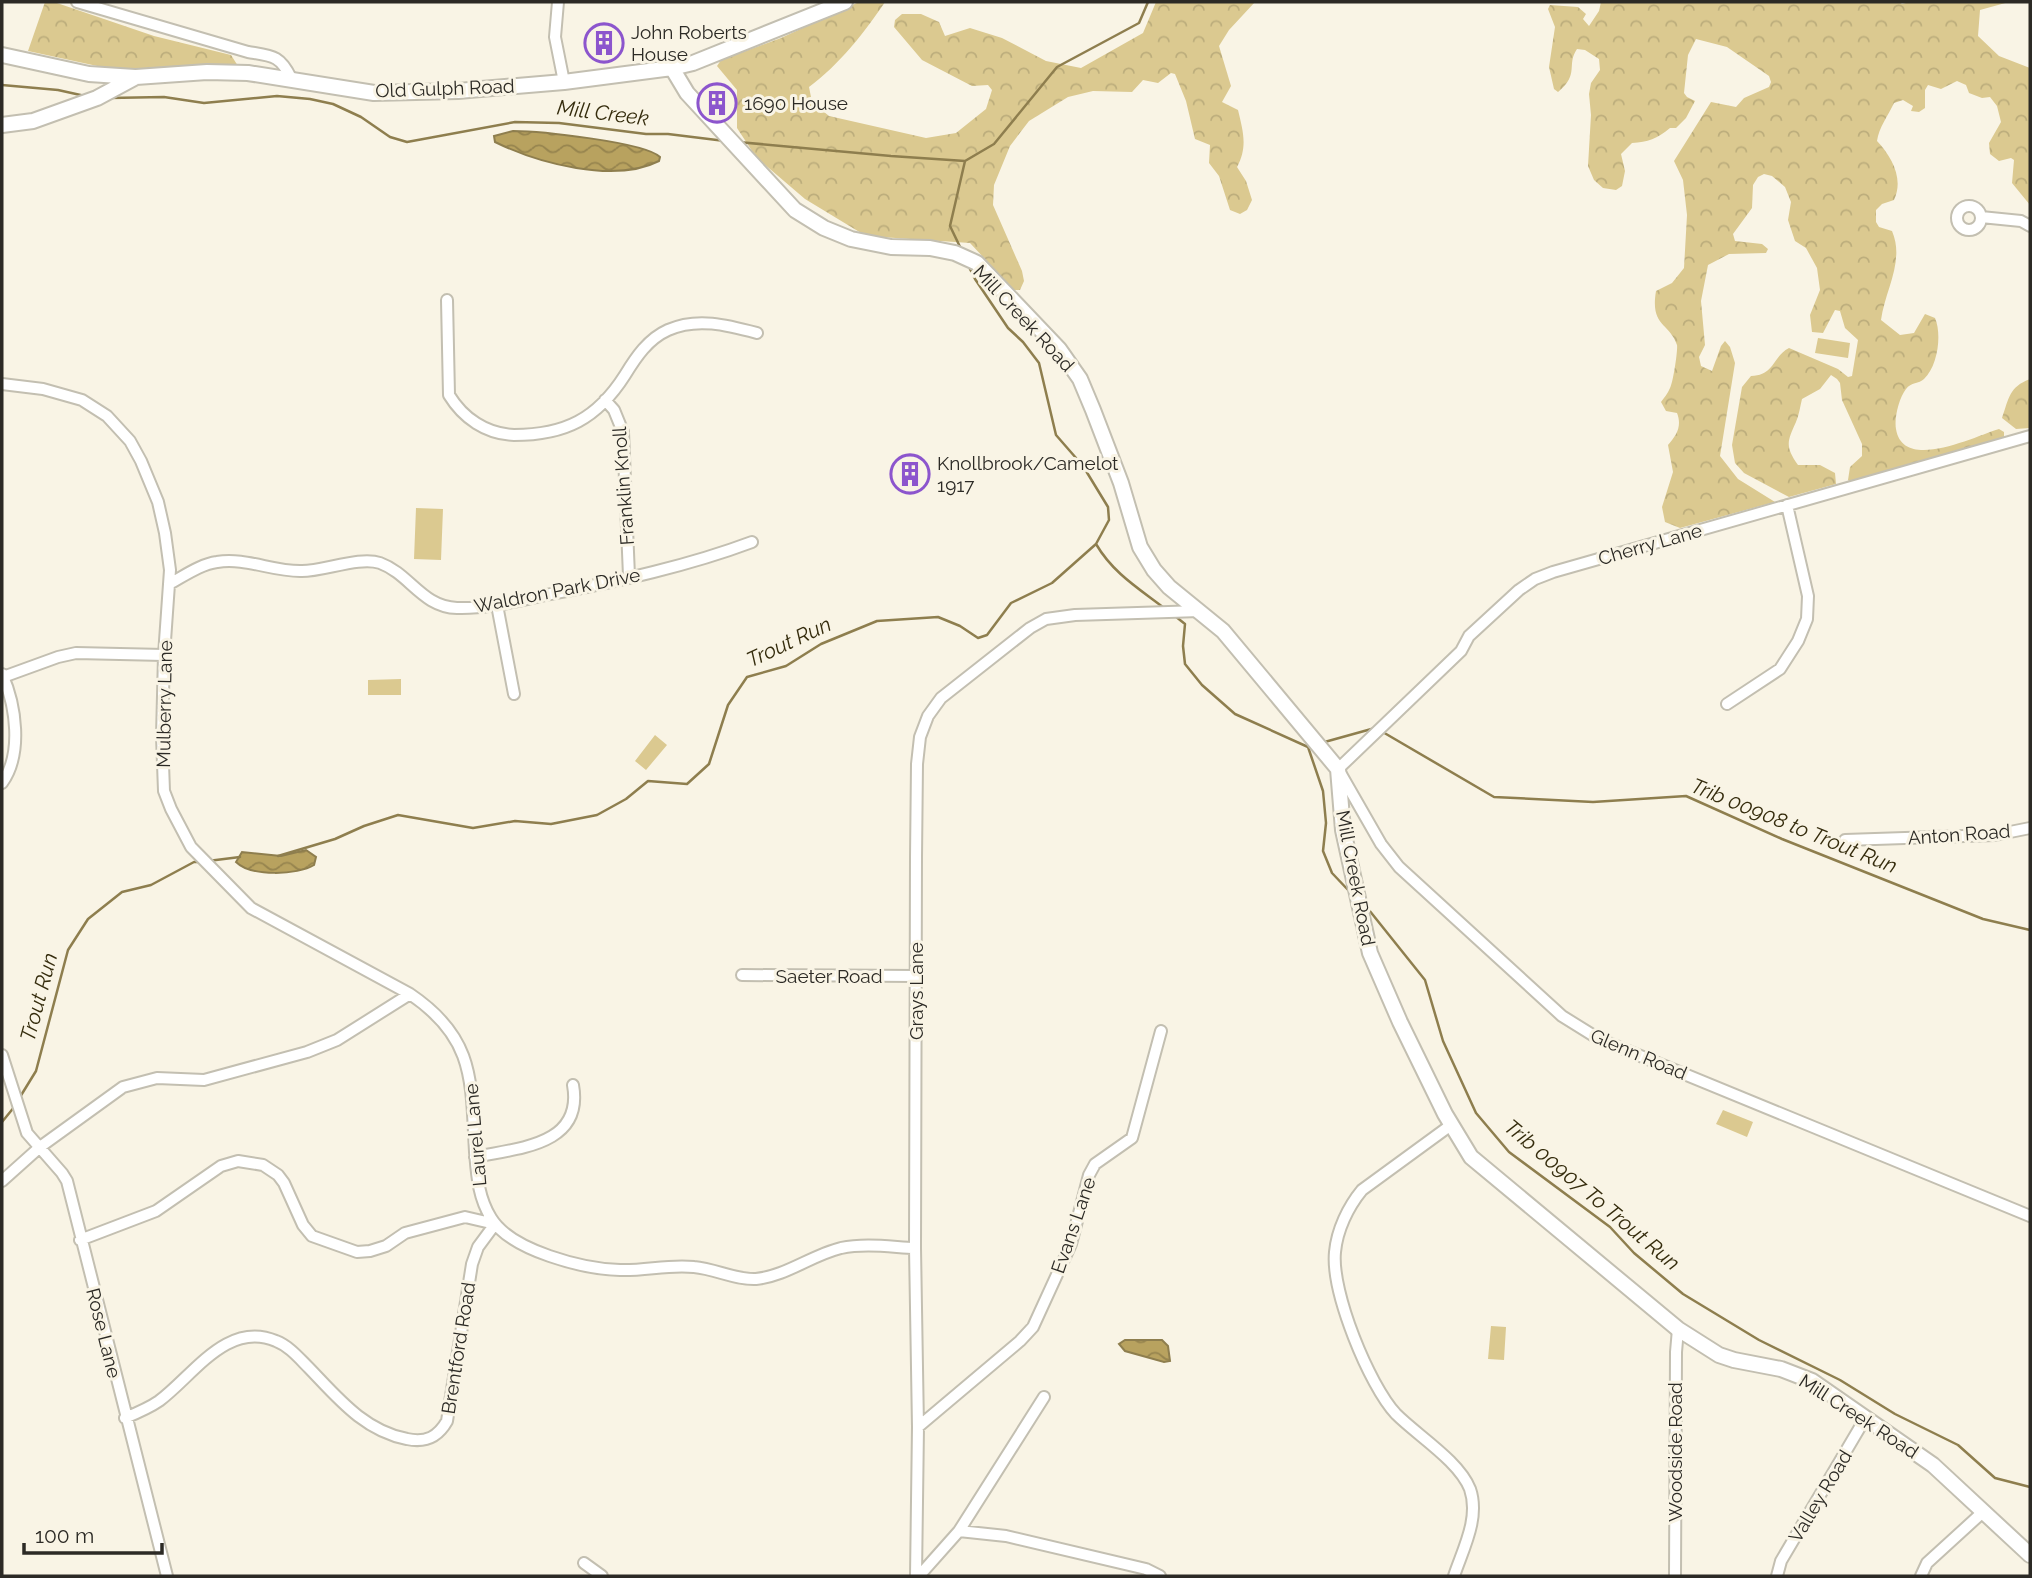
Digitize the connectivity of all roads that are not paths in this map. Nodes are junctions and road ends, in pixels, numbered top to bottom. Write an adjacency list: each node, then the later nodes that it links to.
1 (77, 2): 7 (street)
2 (558, 2): 8 (street)
3 (845, 2): 5 (street, Old Gulph Road)
4 (2, 55): 6 (street)
5 (673, 68): 8 (street, Old Gulph Road); 22 (street, Mill Creek Road)
6 (136, 77): 7 (street, Old Gulph Road); 9 (street, Old Gulph Road)
7 (292, 78): 8 (street, Old Gulph Road)
8 (564, 82)
9 (2, 125)
10 (1981, 217): 11 (street)
11 (2030, 226)
12 (447, 300): 15 (street)
13 (757, 333): 15 (street)
14 (2, 384): 20 (street, Mulberry Lane)
15 (605, 400): 19 (street, Franklin Knoll)
16 (2030, 436): 17 (street, Cherry Lane)
17 (1787, 505): 26 (street); 27 (street, Cherry Lane)
18 (752, 542): 19 (street, Waldron Park Drive)
19 (629, 576): 21 (street, Waldron Park Drive)
20 (169, 584): 21 (street, Waldron Park Drive); 23 (street, Mulberry Lane)
21 (497, 605): 25 (street)
22 (1200, 611): 27 (street, Mill Creek Road); 32 (street, Grays Lane)
23 (164, 655): 24 (street); 33 (street, Mulberry Lane)
24 (3, 675): 28 (street)
25 (514, 694)
26 (1727, 704)
27 (1338, 769): 37 (street, Mill Creek Road); 41 (street, Glenn Road)
28 (2, 783)
29 (2030, 828): 30 (street, Anton Road)
30 (1845, 840)
31 (742, 975): 32 (street, Saeter Road)
32 (917, 976): 44 (street, Grays Lane)
33 (410, 994): 38 (street); 39 (street, Laurel Lane)
34 (1161, 1031): 49 (street, Evans Lane)
35 (2, 1055): 38 (street, Rose Lane)
36 (573, 1085): 39 (street)
37 (1451, 1125): 45 (street, Mill Creek Road); 58 (street)
38 (40, 1147): 40 (street); 43 (street, Rose Lane)
39 (475, 1157): 42 (street, Laurel Lane)
40 (2, 1181)
41 (2030, 1216)
42 (495, 1224): 43 (street); 44 (street, Laurel Lane); 48 (street, Brentford Road)
43 (80, 1240): 48 (street, Rose Lane)
44 (915, 1248): 49 (street, Grays Lane)
45 (1678, 1329): 47 (street, Mill Creek Road); 59 (street, Woodside Road)
46 (1044, 1397): 51 (street)
47 (1866, 1417): 50 (street, Mill Creek Road); 60 (street, Valley Road)
48 (125, 1418): 54 (street, Rose Lane)
49 (918, 1427): 56 (street, Grays Lane)
50 (1984, 1511): 52 (street, Mill Creek Road); 61 (street)
51 (959, 1531): 56 (street); 57 (street)
52 (2030, 1555)
53 (584, 1563): 55 (street)
54 (167, 1576)
55 (602, 1576)
56 (917, 1576)
57 (1160, 1576)
58 (1454, 1576)
59 (1675, 1576)
60 (1777, 1576)
61 (1921, 1576)

